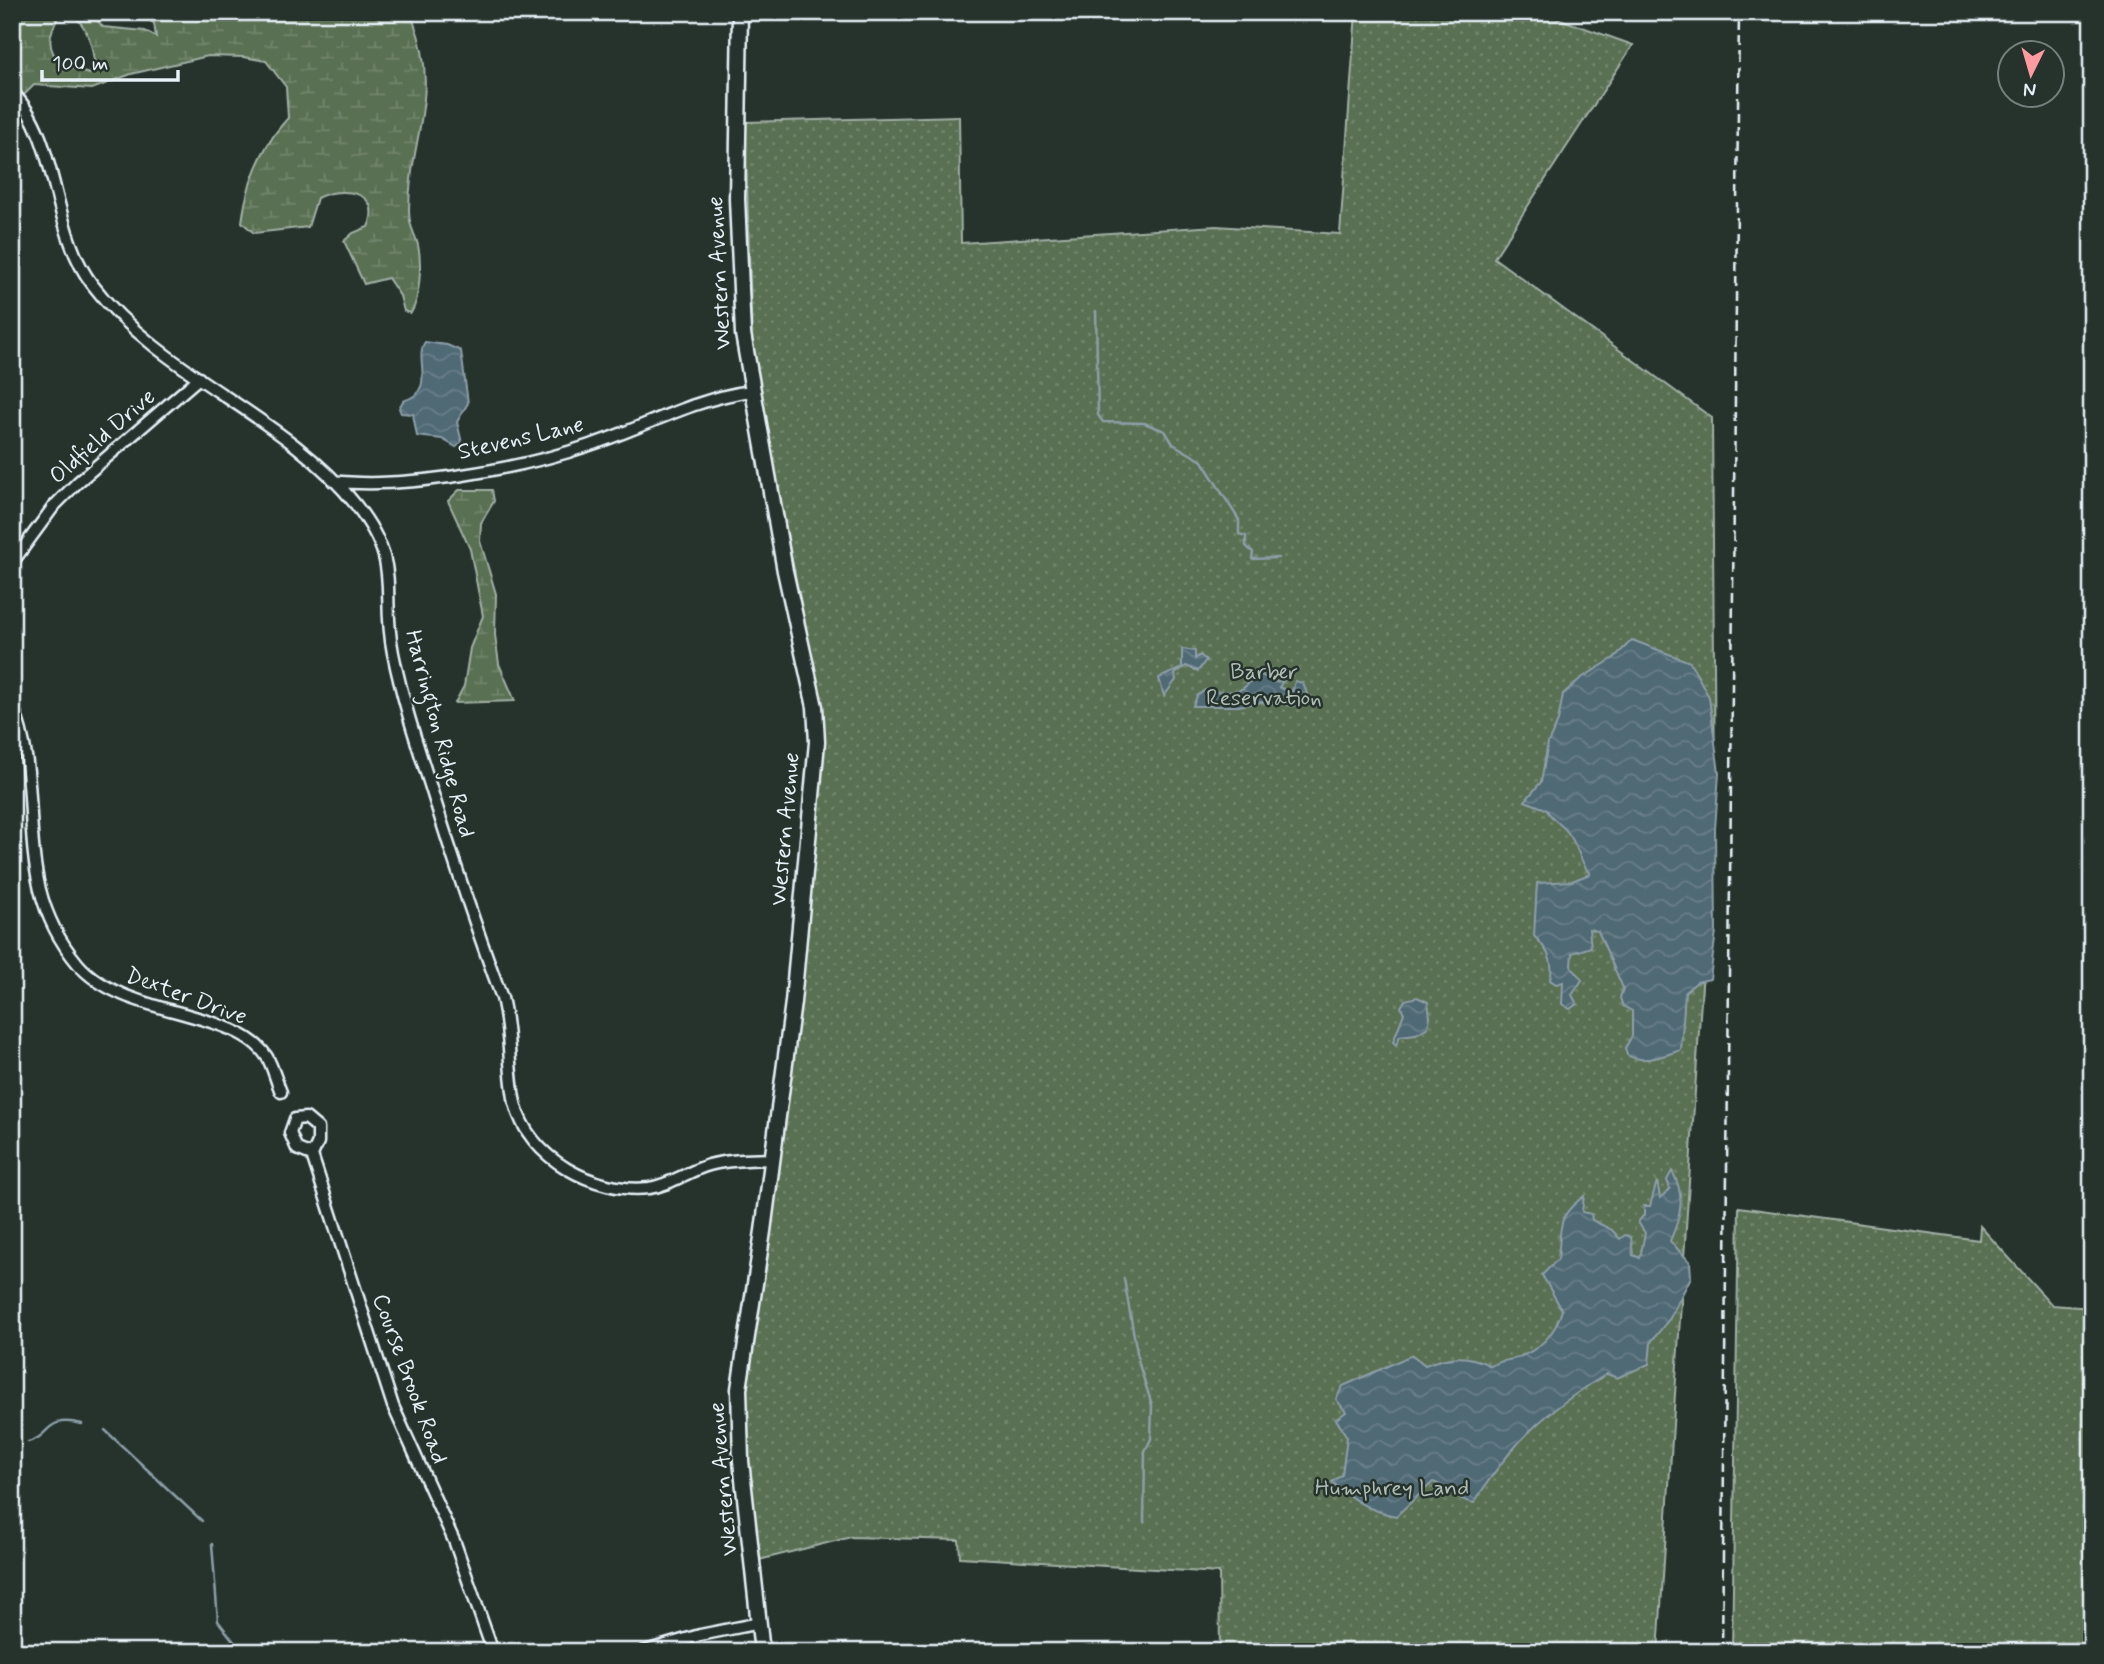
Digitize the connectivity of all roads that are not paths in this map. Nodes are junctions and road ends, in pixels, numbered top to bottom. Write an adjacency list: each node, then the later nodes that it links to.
1 (740, 12): 4 (street, Western Avenue)
2 (12, 92): 3 (street, Harrington Ridge Road)
3 (199, 378): 5 (street, Harrington Ridge Road); 6 (street, Oldfield Drive)
4 (751, 391): 5 (street, Stevens Lane); 10 (street, Western Avenue)
5 (333, 481): 10 (street, Harrington Ridge Road)
6 (12, 563)
7 (12, 704): 8 (street, Dexter Drive)
8 (281, 1092)
9 (312, 1155): 12 (street, Course Brook Road)
10 (772, 1159): 11 (street, Western Avenue)
11 (760, 1623): 13 (street); 14 (street, Western Avenue)
12 (493, 1652)
13 (642, 1652)
14 (762, 1652)

